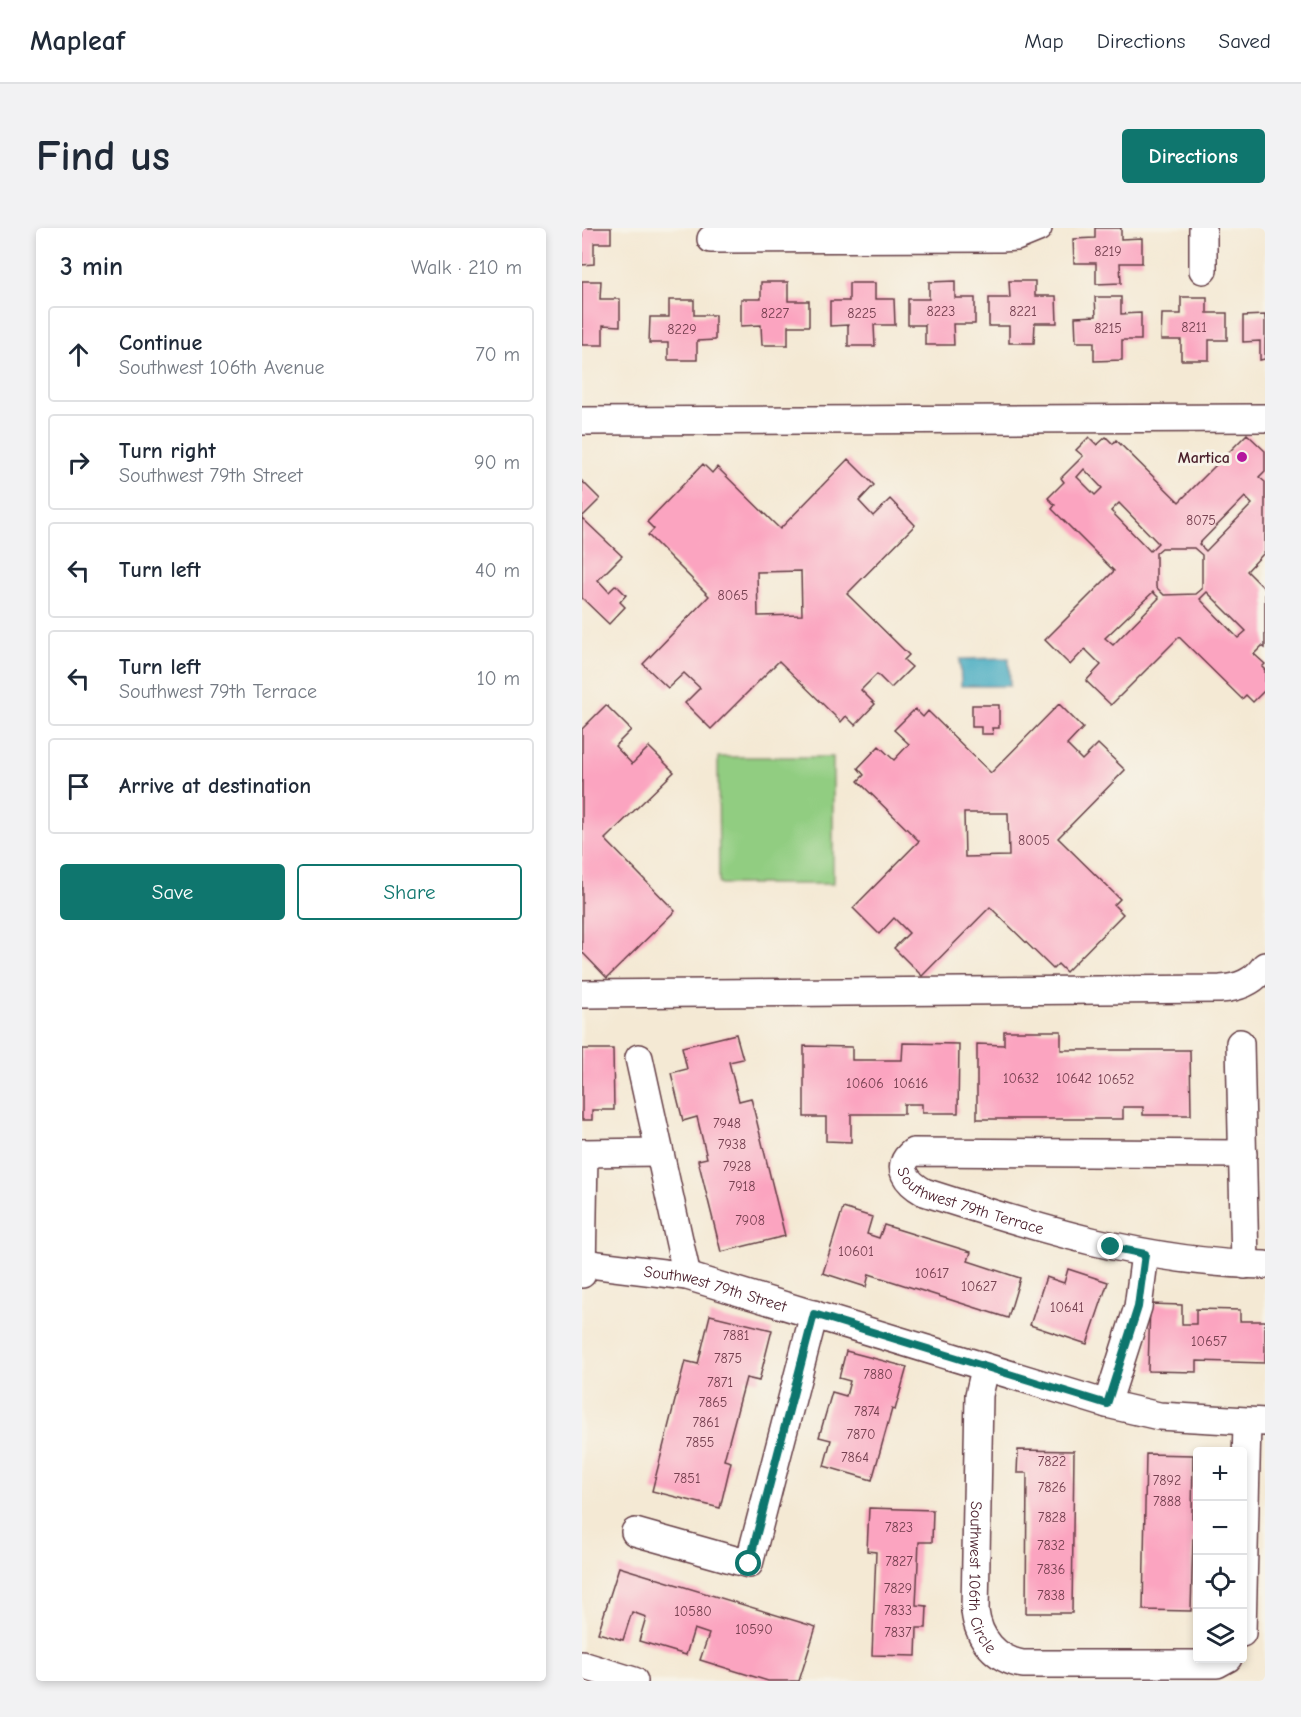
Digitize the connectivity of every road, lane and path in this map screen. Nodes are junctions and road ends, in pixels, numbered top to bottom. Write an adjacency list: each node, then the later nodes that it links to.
1 (1038, 228): 3 (street)
2 (1203, 228): 5 (street)
3 (870, 232): 4 (street)
4 (711, 239)
5 (1203, 270)
6 (1265, 418): 7 (street)
7 (582, 421)
8 (1265, 966): 9 (street)
9 (582, 994)
10 (1240, 1043): 14 (street, Southwest 79th Terrace)
11 (639, 1058): 12 (street)
12 (659, 1152): 13 (street); 19 (street)
13 (583, 1153): 16 (street)
14 (1244, 1154): 15 (street, Southwest 79th Terrace); 17 (street, Southwest 79th Terrace)
15 (1145, 1254): 17 (street, Southwest 79th Terrace); 22 (street)
16 (582, 1263): 18 (street); 19 (street, Southwest 79th Street)
17 (1255, 1265)
18 (582, 1274)
19 (687, 1276): 20 (street, Southwest 79th Street)
20 (814, 1314): 21 (street, Southwest 79th Street); 24 (street)
21 (985, 1369): 22 (street, Southwest 79th Street); 26 (street, Southwest 106th Circle)
22 (1107, 1404): 23 (street, Southwest 79th Street)
23 (1256, 1422): 25 (street)
24 (635, 1532)
25 (1244, 1609)
26 (1219, 1663)
27 (582, 1665): 28 (street)
28 (634, 1681)

